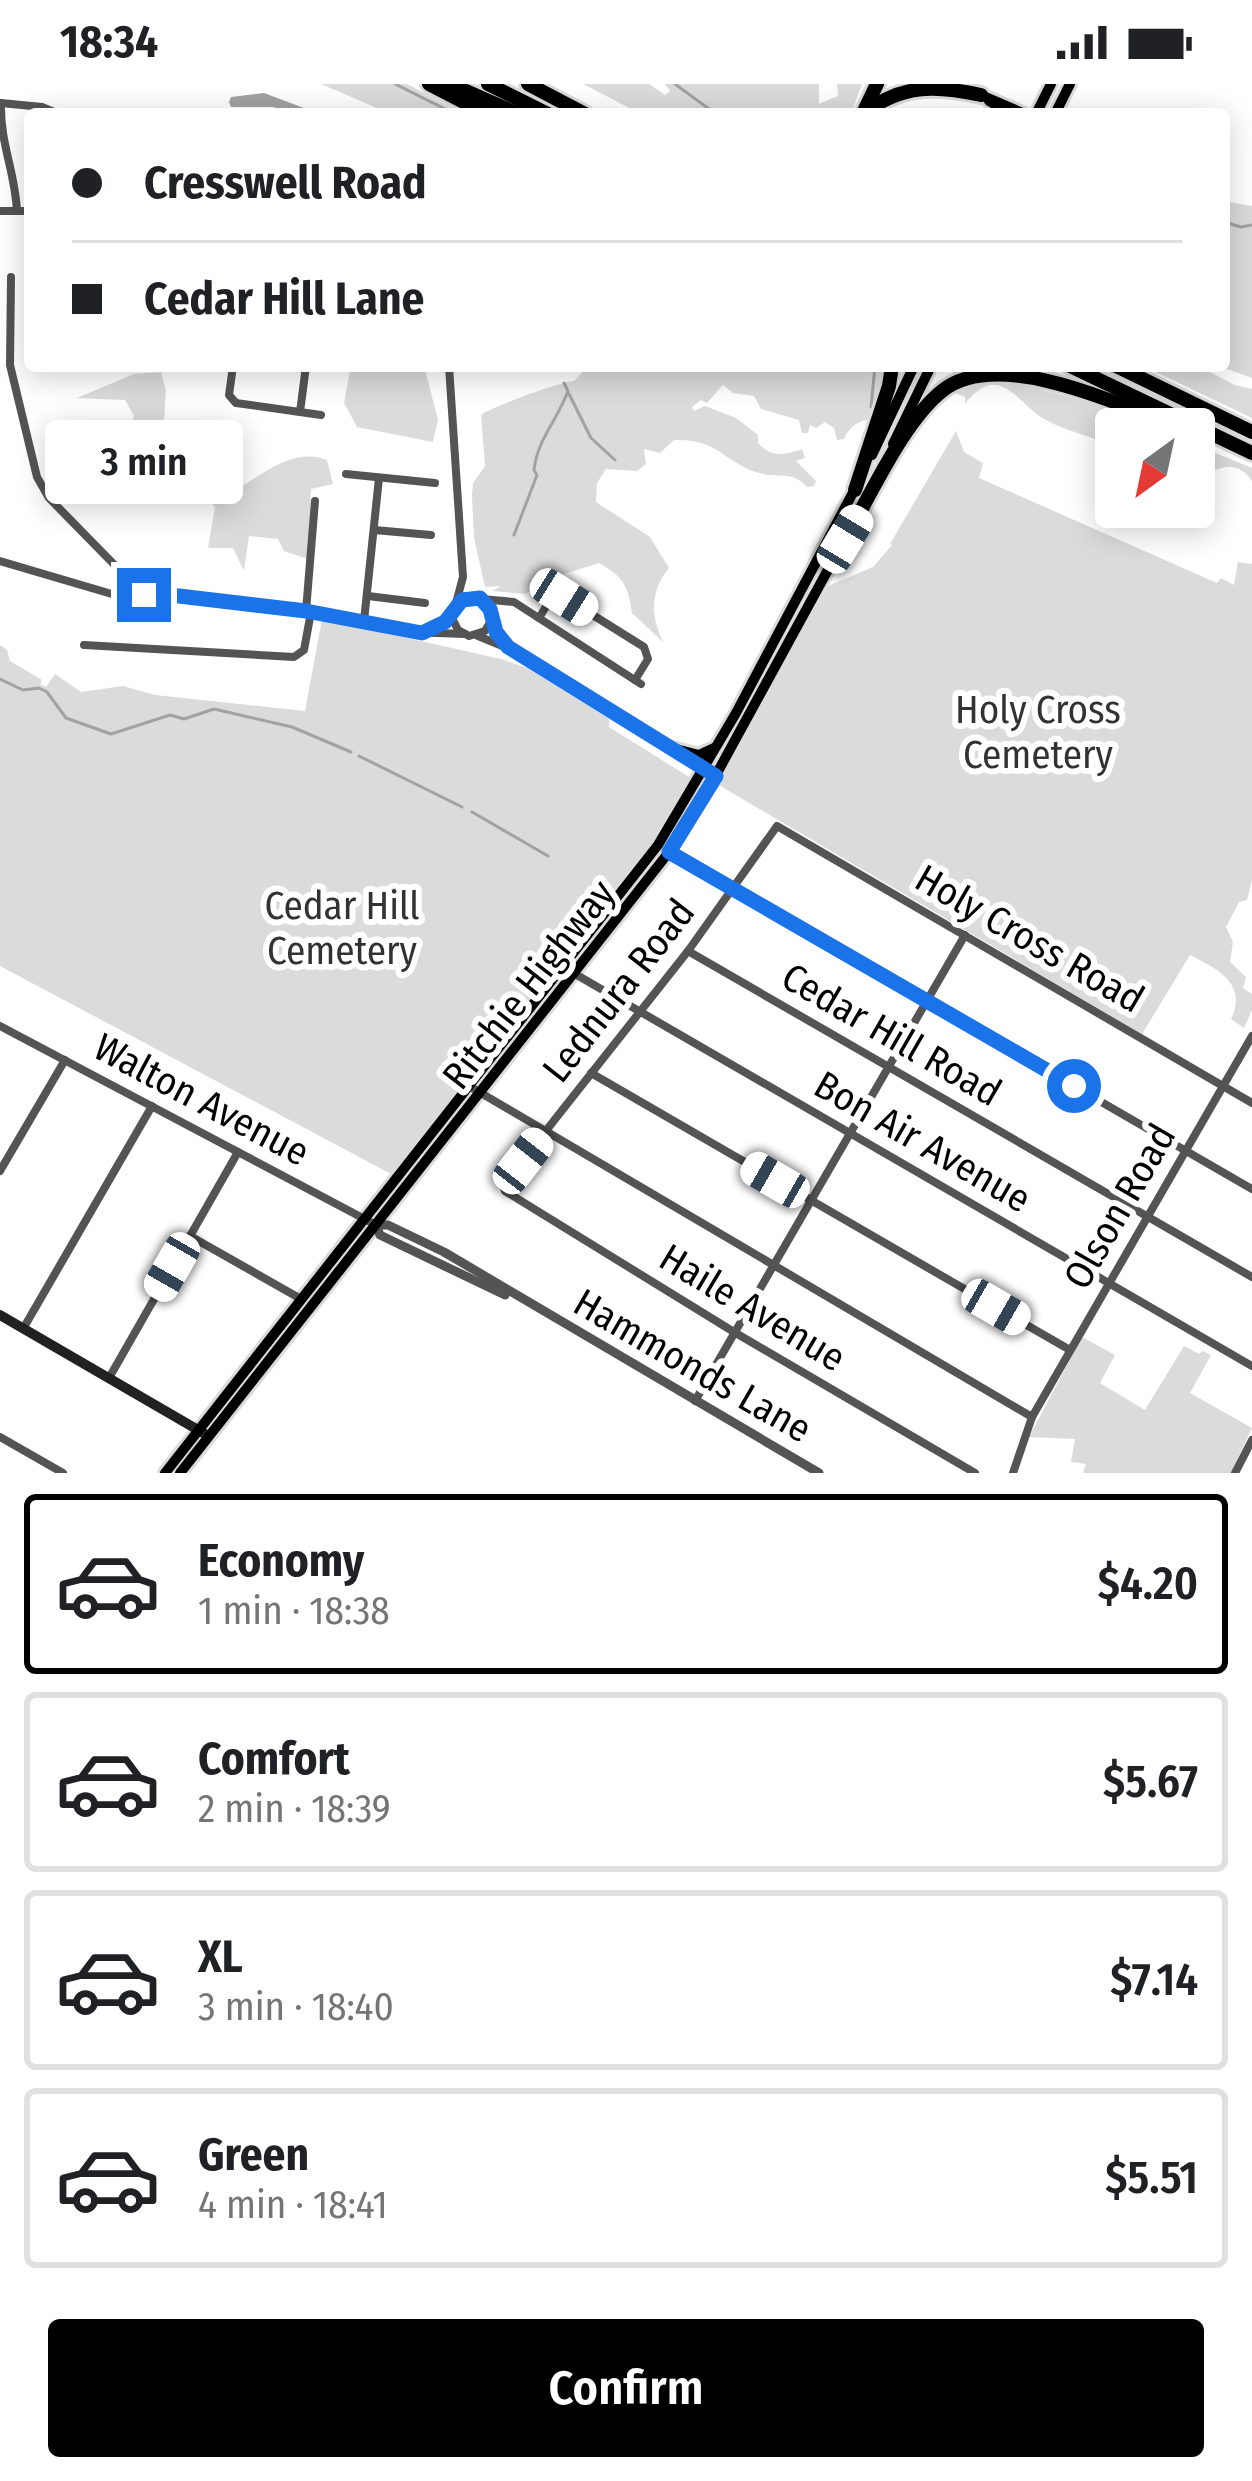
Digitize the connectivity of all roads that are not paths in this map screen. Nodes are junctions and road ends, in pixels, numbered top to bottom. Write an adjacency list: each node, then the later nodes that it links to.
1 (429, 84): 9 (highway)
2 (450, 84): 10 (highway)
3 (488, 84): 11 (highway)
4 (528, 84): 12 (highway)
5 (958, 84): 7 (street)
6 (1, 103): 8 (street); 15 (street)
7 (992, 105): 13 (highway)
8 (44, 108)
9 (475, 108)
10 (504, 108)
11 (536, 108)
12 (574, 108)
13 (870, 108)
14 (0, 211): 15 (street)
15 (16, 211): 16 (street)
16 (24, 211)
17 (11, 277): 42 (street)
18 (232, 372): 27 (street)
19 (305, 372): 27 (street)
20 (449, 372): 41 (street)
21 (891, 372): 35 (highway)
22 (911, 372): 35 (main road, Ritchie Highway)
23 (928, 372): 39 (main road, Ritchie Highway)
24 (1082, 372): 31 (highway)
25 (1129, 372): 29 (highway)
26 (1123, 408): 39 (highway)
27 (300, 412): 28 (street)
28 (320, 415)
29 (1252, 431)
30 (1215, 442): 31 (highway)
31 (1252, 455)
32 (346, 474): 33 (street)
33 (379, 478): 34 (street); 37 (street)
34 (435, 483)
35 (855, 490): 56 (main road, Ritchie Highway)
36 (315, 501): 48 (street)
37 (374, 530): 38 (street); 43 (street)
38 (431, 535)
39 (845, 539): 58 (main road, Ritchie Highway)
40 (0, 561): 42 (street)
41 (463, 577): 44 (street); 47 (street)
42 (144, 595): 48 (street)
43 (368, 596): 45 (street); 51 (street)
44 (480, 599): 46 (street); 47 (street); 49 (street)
45 (425, 603)
46 (522, 607): 49 (street); 50 (street)
47 (453, 610): 52 (street); 53 (street)
48 (308, 612): 51 (street); 54 (street)
49 (492, 617): 53 (street); 55 (street)
50 (539, 618): 50 (street)
51 (364, 621): 52 (street)
52 (428, 633): 53 (street)
53 (468, 635): 55 (street)
54 (84, 645)
55 (508, 647): 57 (street)
56 (717, 746): 57 (main road); 58 (main road, Ritchie Highway)
57 (672, 748): 58 (street)
58 (710, 772): 60 (main road, Ritchie Highway); 64 (main road, Ritchie Highway)
59 (777, 826): 61 (street, Lednura Road); 62 (street, Holy Cross Road)
60 (669, 852): 61 (street); 64 (main road, Ritchie Highway)
61 (733, 889): 63 (street, Lednura Road); 65 (street)
62 (964, 935): 65 (street); 72 (street, Holy Cross Road)
63 (688, 951): 66 (street, Lednura Road); 70 (street, Cedar Hill Road)
64 (569, 970): 66 (street, Bon Air Avenue); 73 (main road, Ritchie Highway)
65 (927, 1001): 70 (street); 78 (street)
66 (640, 1012): 71 (street, Lednura Road); 77 (street, Bon Air Avenue)
67 (0, 1025): 69 (street, Walton Avenue)
68 (1252, 1036): 72 (street, Olson Road)
69 (65, 1060): 75 (street, Walton Avenue); 80 (street)
70 (889, 1067): 77 (street); 84 (street, Cedar Hill Road)
71 (591, 1073): 76 (street, Lednura Road); 83 (street)
72 (1223, 1086): 74 (street, Holy Cross Road); 78 (street, Olson Road)
73 (474, 1090): 76 (street); 85 (main road, Ritchie Highway)
74 (1252, 1103)
75 (152, 1106): 79 (street, Walton Avenue); 97 (street)
76 (546, 1132): 81 (street, Lednura Road); 90 (street)
77 (850, 1133): 83 (street); 93 (street, Bon Air Avenue)
78 (1185, 1150): 82 (street); 84 (street, Olson Road)
79 (238, 1152): 85 (street, Walton Avenue); 86 (street)
80 (0, 1171)
81 (502, 1188): 98 (street, Haile Avenue)
82 (1252, 1189)
83 (812, 1201): 90 (street); 99 (street)
84 (1147, 1216): 92 (street, Cedar Hill Road); 93 (street, Olson Road)
85 (370, 1222): 87 (street, Hammonds Lane); 88 (street, Hammonds Lane); 94 (main road, Ritchie Highway); 104 (main road, Ritchie Highway)
86 (190, 1235): 94 (street); 101 (street)
87 (415, 1251): 88 (street); 89 (street, Hammonds Lane)
88 (444, 1252): 91 (street, Hammonds Lane)
89 (439, 1264): 91 (street); 95 (street, Hammonds Lane)
90 (774, 1266): 98 (street); 103 (street)
91 (482, 1275): 95 (street, Hammonds Lane)
92 (1252, 1277)
93 (1109, 1283): 99 (street, Olson Road); 100 (street, Bon Air Avenue)
94 (302, 1300): 104 (main road, Ritchie Highway)
95 (537, 1309): 102 (street, Hammonds Lane)
96 (0, 1315): 97 (main road)
97 (23, 1329): 101 (main road)
98 (734, 1332): 102 (street); 111 (street, Haile Avenue)
99 (1070, 1350): 103 (street, Olson Road)
100 (1252, 1366)
101 (109, 1378): 104 (main road)
102 (694, 1400): 110 (street, Hammonds Lane)
103 (1032, 1417): 112 (street, Olson Road)
104 (203, 1434): 108 (main road, Ritchie Highway); 109 (main road, Ritchie Highway)
105 (0, 1437): 107 (street)
106 (1252, 1440): 113 (street)
107 (63, 1473)
108 (165, 1473)
109 (181, 1473)
110 (819, 1473)
111 (975, 1473)
112 (1012, 1473)
113 (1235, 1473)

